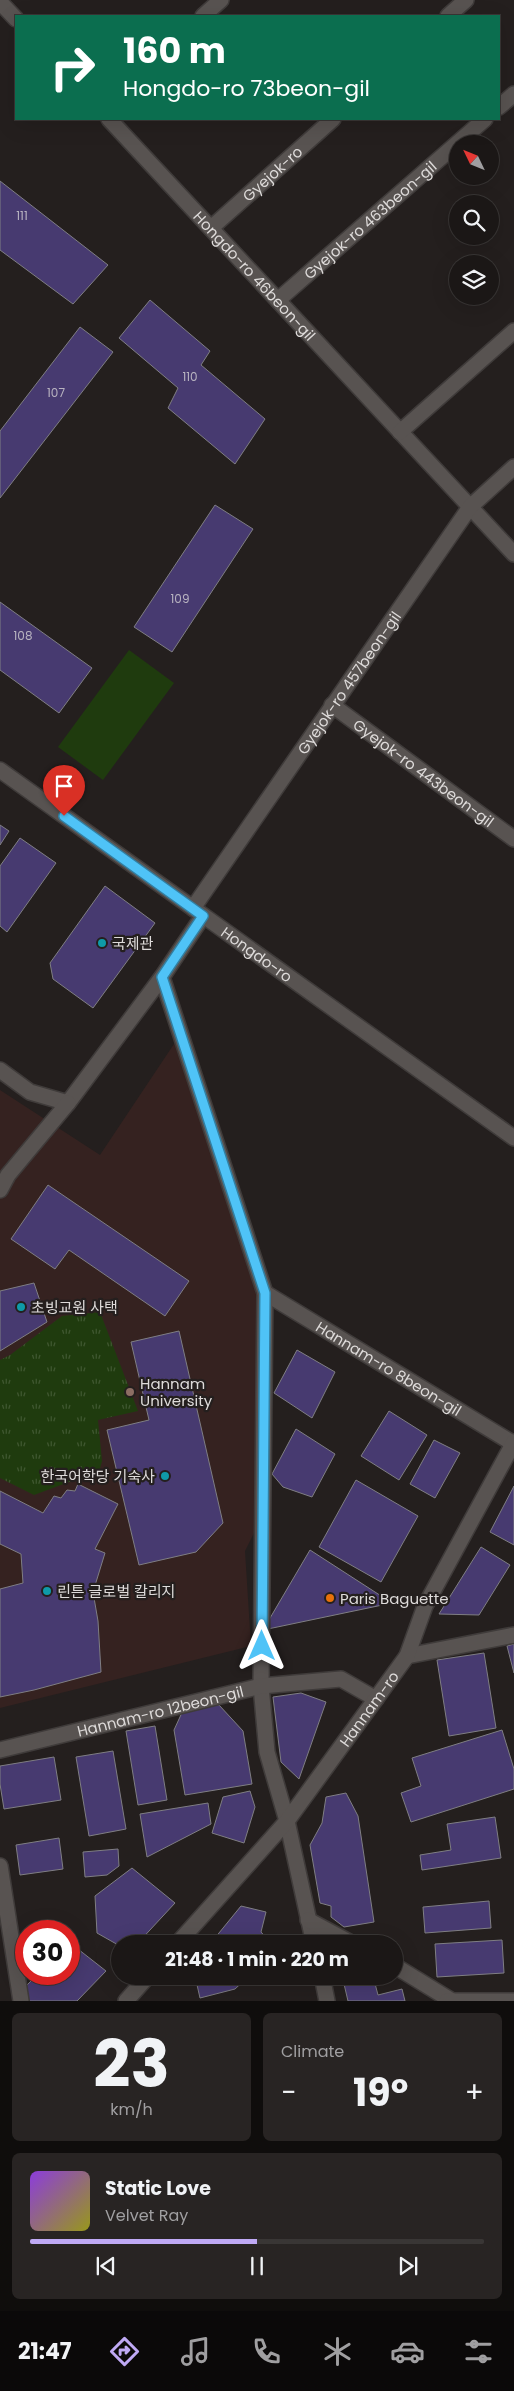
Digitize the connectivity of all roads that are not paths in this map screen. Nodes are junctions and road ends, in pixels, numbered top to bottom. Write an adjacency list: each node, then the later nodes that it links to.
1 (220, 0): 4 (street)
2 (466, 0): 5 (street)
3 (0, 2): 6 (street)
4 (204, 15)
5 (449, 15)
6 (15, 18)
7 (514, 94): 8 (street)
8 (500, 106)
9 (110, 120): 12 (street, Hongdo-ro 46beon-gil)
10 (332, 120): 12 (street, Gyejok-ro)
11 (485, 120): 13 (street, Gyejok-ro 463beon-gil)
12 (211, 228): 13 (street, Hongdo-ro 46beon-gil)
13 (278, 300): 15 (street, Hongdo-ro 46beon-gil)
14 (514, 331): 15 (street)
15 (400, 432): 17 (street, Hongdo-ro 46beon-gil)
16 (514, 467): 17 (street, Gyejok-ro 457beon-gil)
17 (470, 507): 18 (street, Hongdo-ro 46beon-gil); 19 (street, Gyejok-ro 457beon-gil)
18 (514, 554)
19 (332, 705): 21 (street, Gyejok-ro 443beon-gil); 22 (street, Gyejok-ro 457beon-gil)
20 (0, 770): 22 (street, Hongdo-ro)
21 (514, 839)
22 (198, 912): 23 (street, Gyejok-ro 457beon-gil); 26 (street, Hongdo-ro)
23 (162, 977): 25 (street, Gyejok-ro 457beon-gil); 28 (street)
24 (0, 1070): 25 (street)
25 (68, 1103): 27 (street, Gyejok-ro 457beon-gil)
26 (514, 1138)
27 (0, 1190)
28 (265, 1293): 29 (street, Hannam-ro 8beon-gil); 32 (street)
29 (514, 1443): 31 (street, Hannam-ro)
30 (514, 1635): 31 (street)
31 (407, 1656): 33 (street, Hannam-ro)
32 (262, 1686): 33 (street, Hannam-ro 12beon-gil); 34 (street, Hannam-ro 12beon-gil); 35 (street)
33 (376, 1699): 35 (street, Hannam-ro)
34 (0, 1750)
35 (286, 1821): 37 (street); 38 (street, Hannam-ro)
36 (0, 1866): 44 (street)
37 (308, 1920): 39 (street); 40 (street)
38 (185, 1935)
39 (312, 1935)
40 (337, 1935)
41 (403, 1971): 47 (street)
42 (140, 1985): 45 (street)
43 (324, 1985): 46 (street)
44 (21, 2001)
45 (126, 2001)
46 (327, 2001)
47 (449, 2001): 48 (street)
48 (514, 2001)

